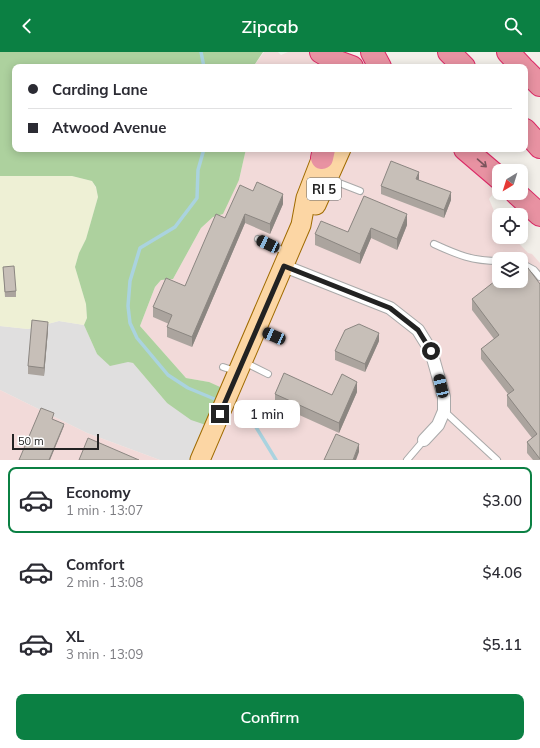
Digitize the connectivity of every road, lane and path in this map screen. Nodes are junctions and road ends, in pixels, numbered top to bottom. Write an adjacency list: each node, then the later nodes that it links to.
1 (311, 52): 5 (highway)
2 (321, 52): 6 (highway)
3 (449, 52): 7 (highway)
4 (508, 52): 8 (highway)
5 (317, 64)
6 (344, 64)
7 (461, 64)
8 (519, 64)
9 (528, 73): 10 (highway)
10 (540, 86)
11 (528, 133): 12 (highway)
12 (540, 147)
13 (469, 152): 15 (highway, one-way to 15)
14 (328, 157): 16 (lane); 21 (main road, RI 5)
15 (492, 172)
16 (360, 191)
17 (524, 200): 18 (highway)
18 (540, 215)
19 (258, 239): 21 (lane)
20 (434, 244): 22 (lane)
21 (287, 260): 25 (main road, RI 5); 29 (street)
22 (492, 262)
23 (528, 267): 24 (lane)
24 (540, 277)
25 (257, 328): 26 (lane); 27 (main road, RI 5)
26 (274, 336)
27 (234, 367): 28 (lane); 31 (main road, RI 5)
28 (268, 374)
29 (444, 411): 30 (street); 33 (lane)
30 (424, 440): 32 (lane)
31 (200, 460)
32 (407, 460)
33 (497, 460)

